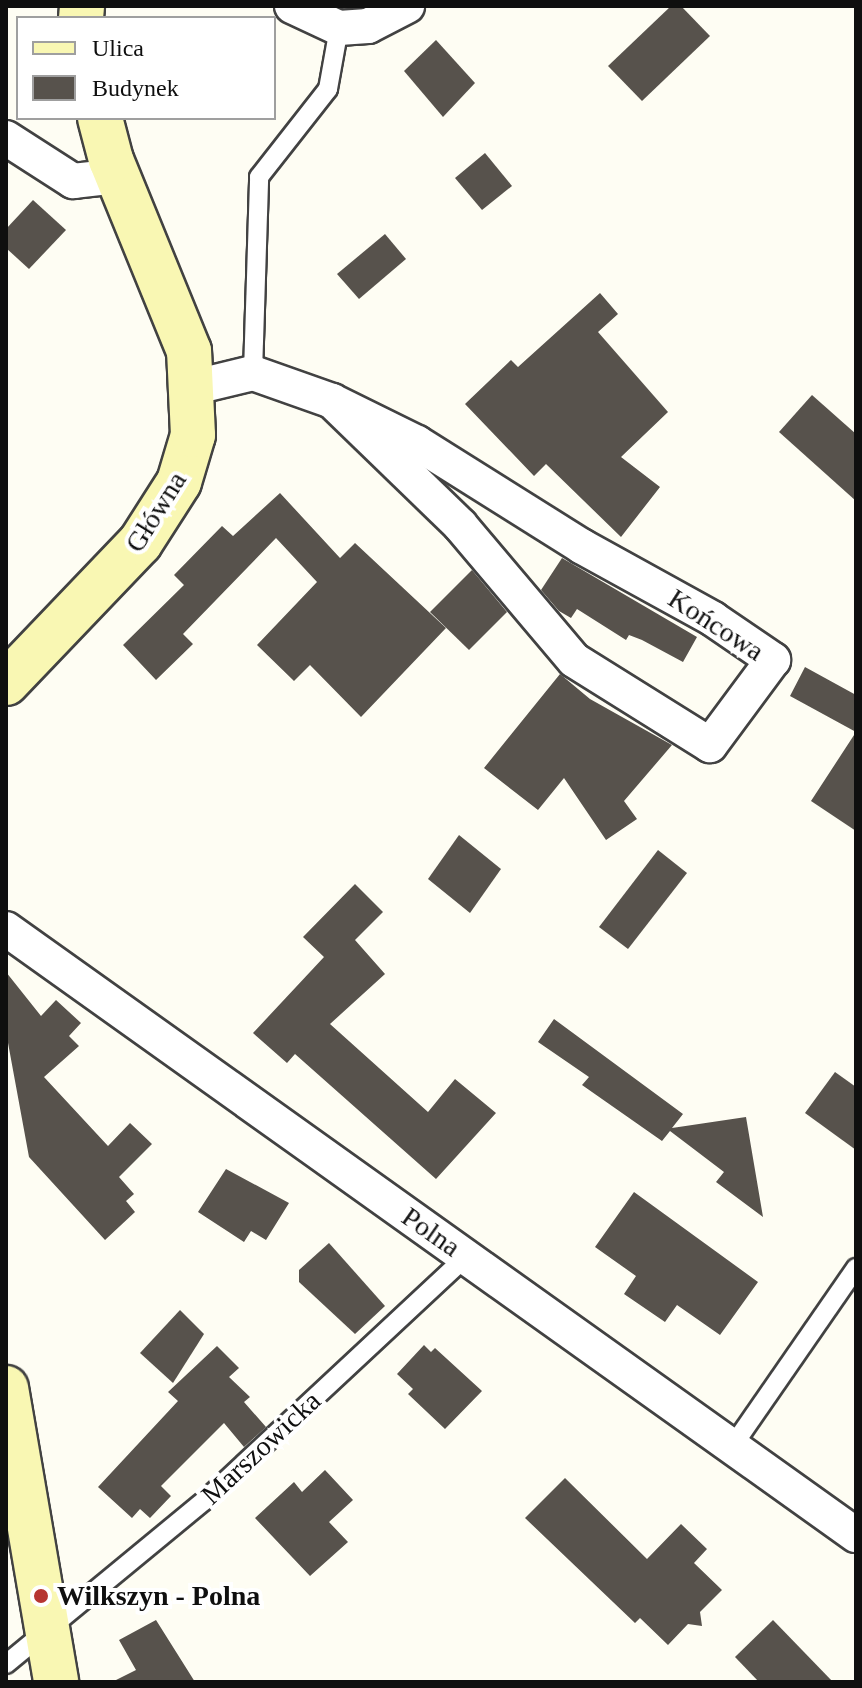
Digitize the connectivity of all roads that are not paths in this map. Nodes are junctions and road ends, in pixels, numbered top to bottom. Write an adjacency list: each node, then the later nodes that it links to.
1 (292, 6): 3 (street)
2 (407, 6): 3 (street)
3 (339, 28): 7 (lane)
4 (101, 120): 6 (street, Główna)
5 (6, 138): 6 (street)
6 (117, 176): 8 (street, Główna)
7 (253, 373): 8 (street); 9 (street, Końcowa)
8 (195, 387): 10 (street, Główna)
9 (332, 401): 9 (street, Końcowa)
10 (6, 683)
11 (6, 929): 12 (street, Polna)
12 (466, 1257): 15 (street, Polna); 17 (lane, Marszowicka)
13 (856, 1268): 15 (lane)
14 (6, 1388): 17 (street)
15 (732, 1447): 16 (street, Polna)
16 (856, 1535)
17 (48, 1631): 18 (lane, Marszowicka); 19 (street)
18 (6, 1664)
19 (56, 1682)

